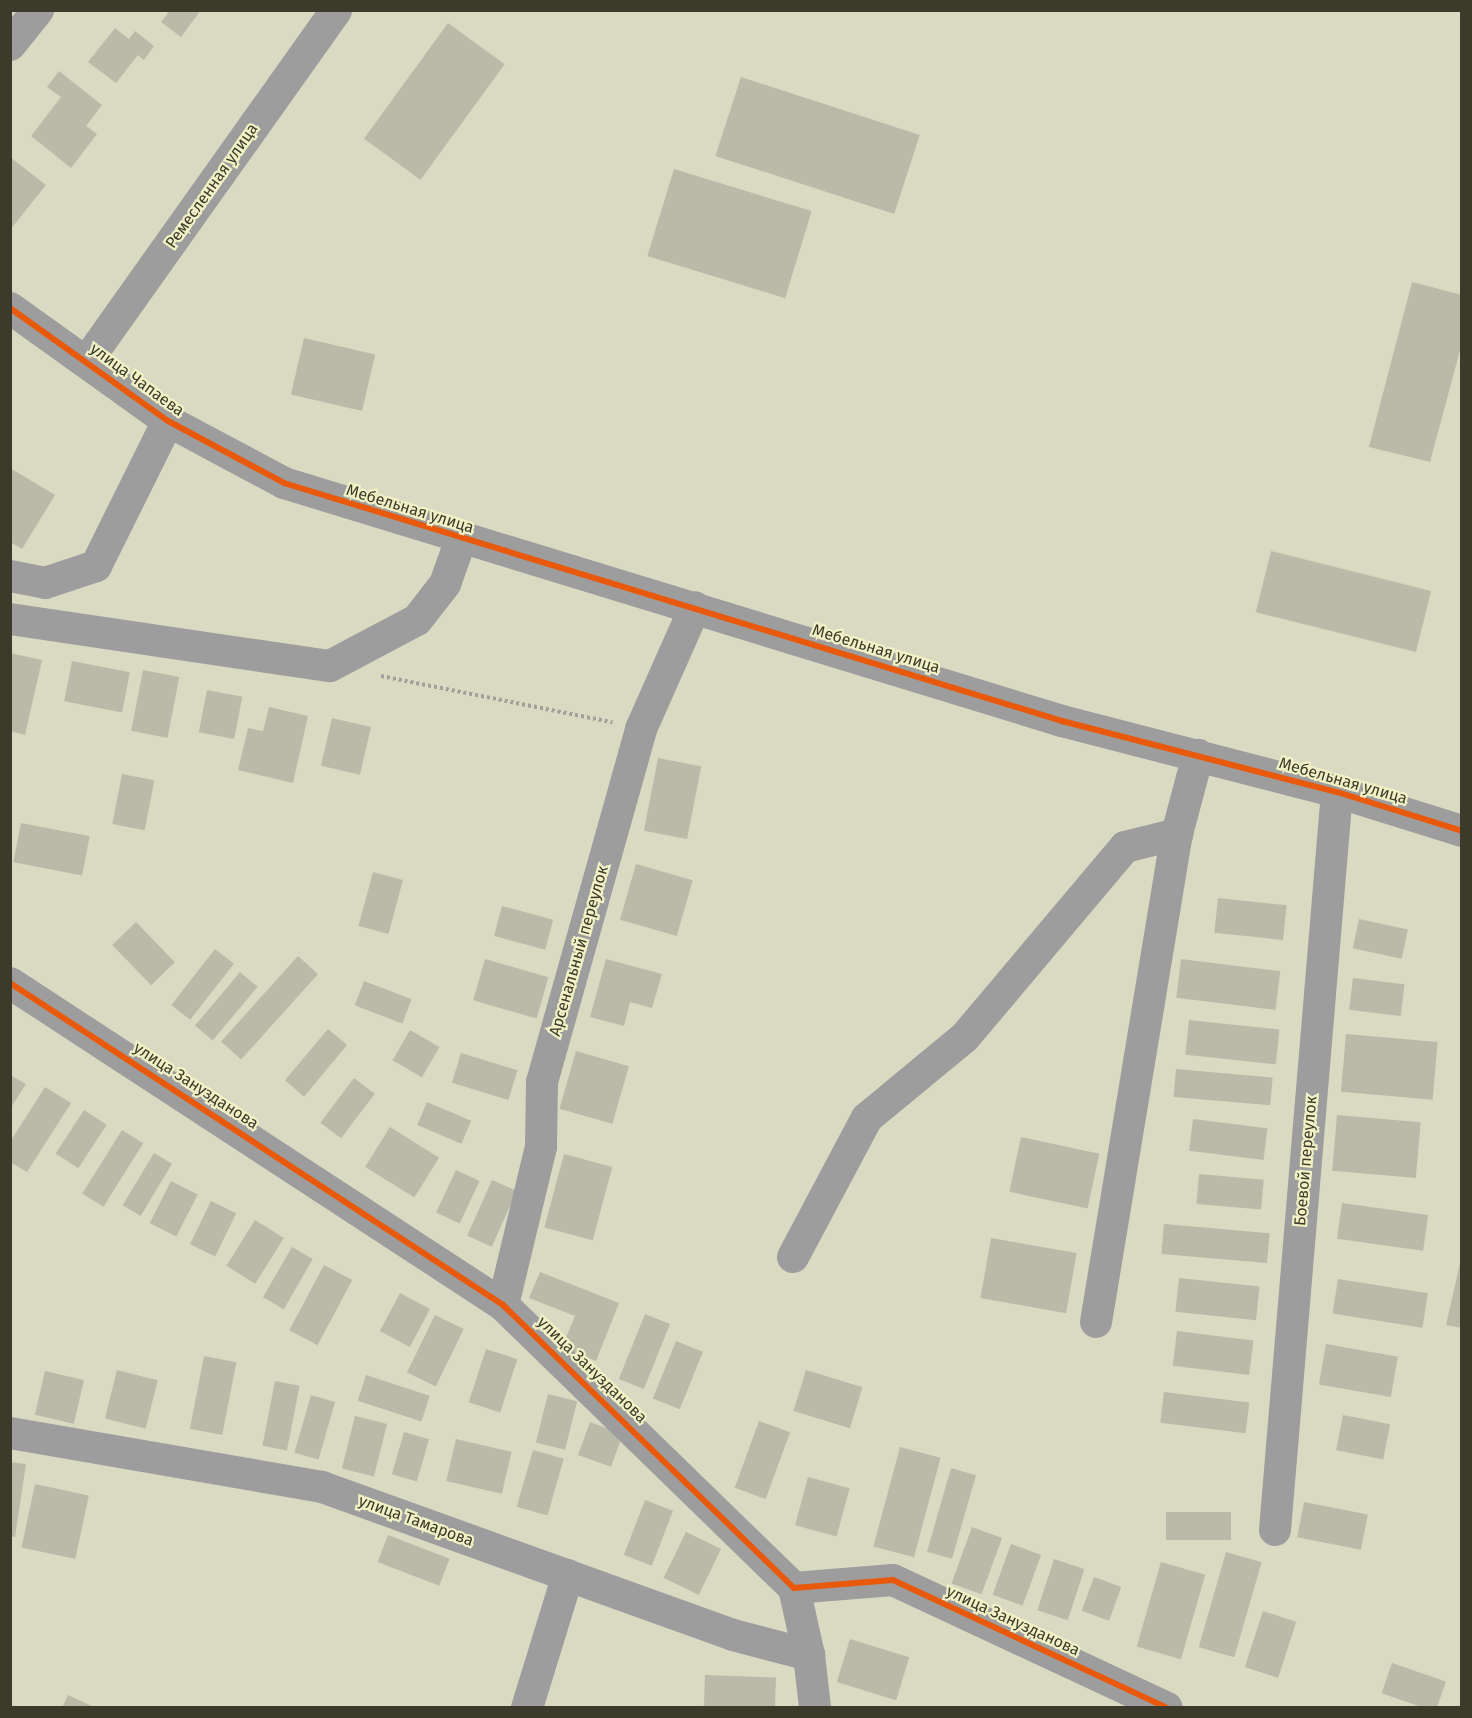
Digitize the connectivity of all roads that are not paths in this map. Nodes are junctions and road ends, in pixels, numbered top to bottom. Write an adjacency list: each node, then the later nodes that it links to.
1 (38, 10): 3 (street)
2 (336, 10): 5 (street, Ремесленная улица)
3 (10, 45)
4 (10, 308): 5 (street, улица Чапаева)
5 (87, 361): 6 (street, улица Чапаева)
6 (168, 421): 7 (street, улица Чапаева); 9 (street)
7 (285, 483): 8 (street, Мебельная улица)
8 (461, 539): 10 (street, Мебельная улица); 11 (street)
9 (10, 576)
10 (695, 607): 12 (street, Мебельная улица); 18 (street, Арсенальный переулок)
11 (10, 619)
12 (1198, 755): 13 (street, Мебельная улица); 15 (street)
13 (1337, 792): 14 (street, Мебельная улица); 21 (street, Боевой переулок)
14 (1461, 831)
15 (1177, 834): 17 (street); 19 (street)
16 (10, 983): 18 (street, улица Занузданова)
17 (793, 1257)
18 (503, 1305): 23 (street, улица Занузданова)
19 (1096, 1322)
20 (10, 1433): 22 (street, улица Тамарова)
21 (1275, 1530)
22 (568, 1575): 24 (street, улица Тамарова); 25 (street)
23 (794, 1587): 24 (street); 27 (street, улица Занузданова)
24 (809, 1655): 26 (street)
25 (527, 1707)
26 (815, 1707)
27 (1167, 1707)

